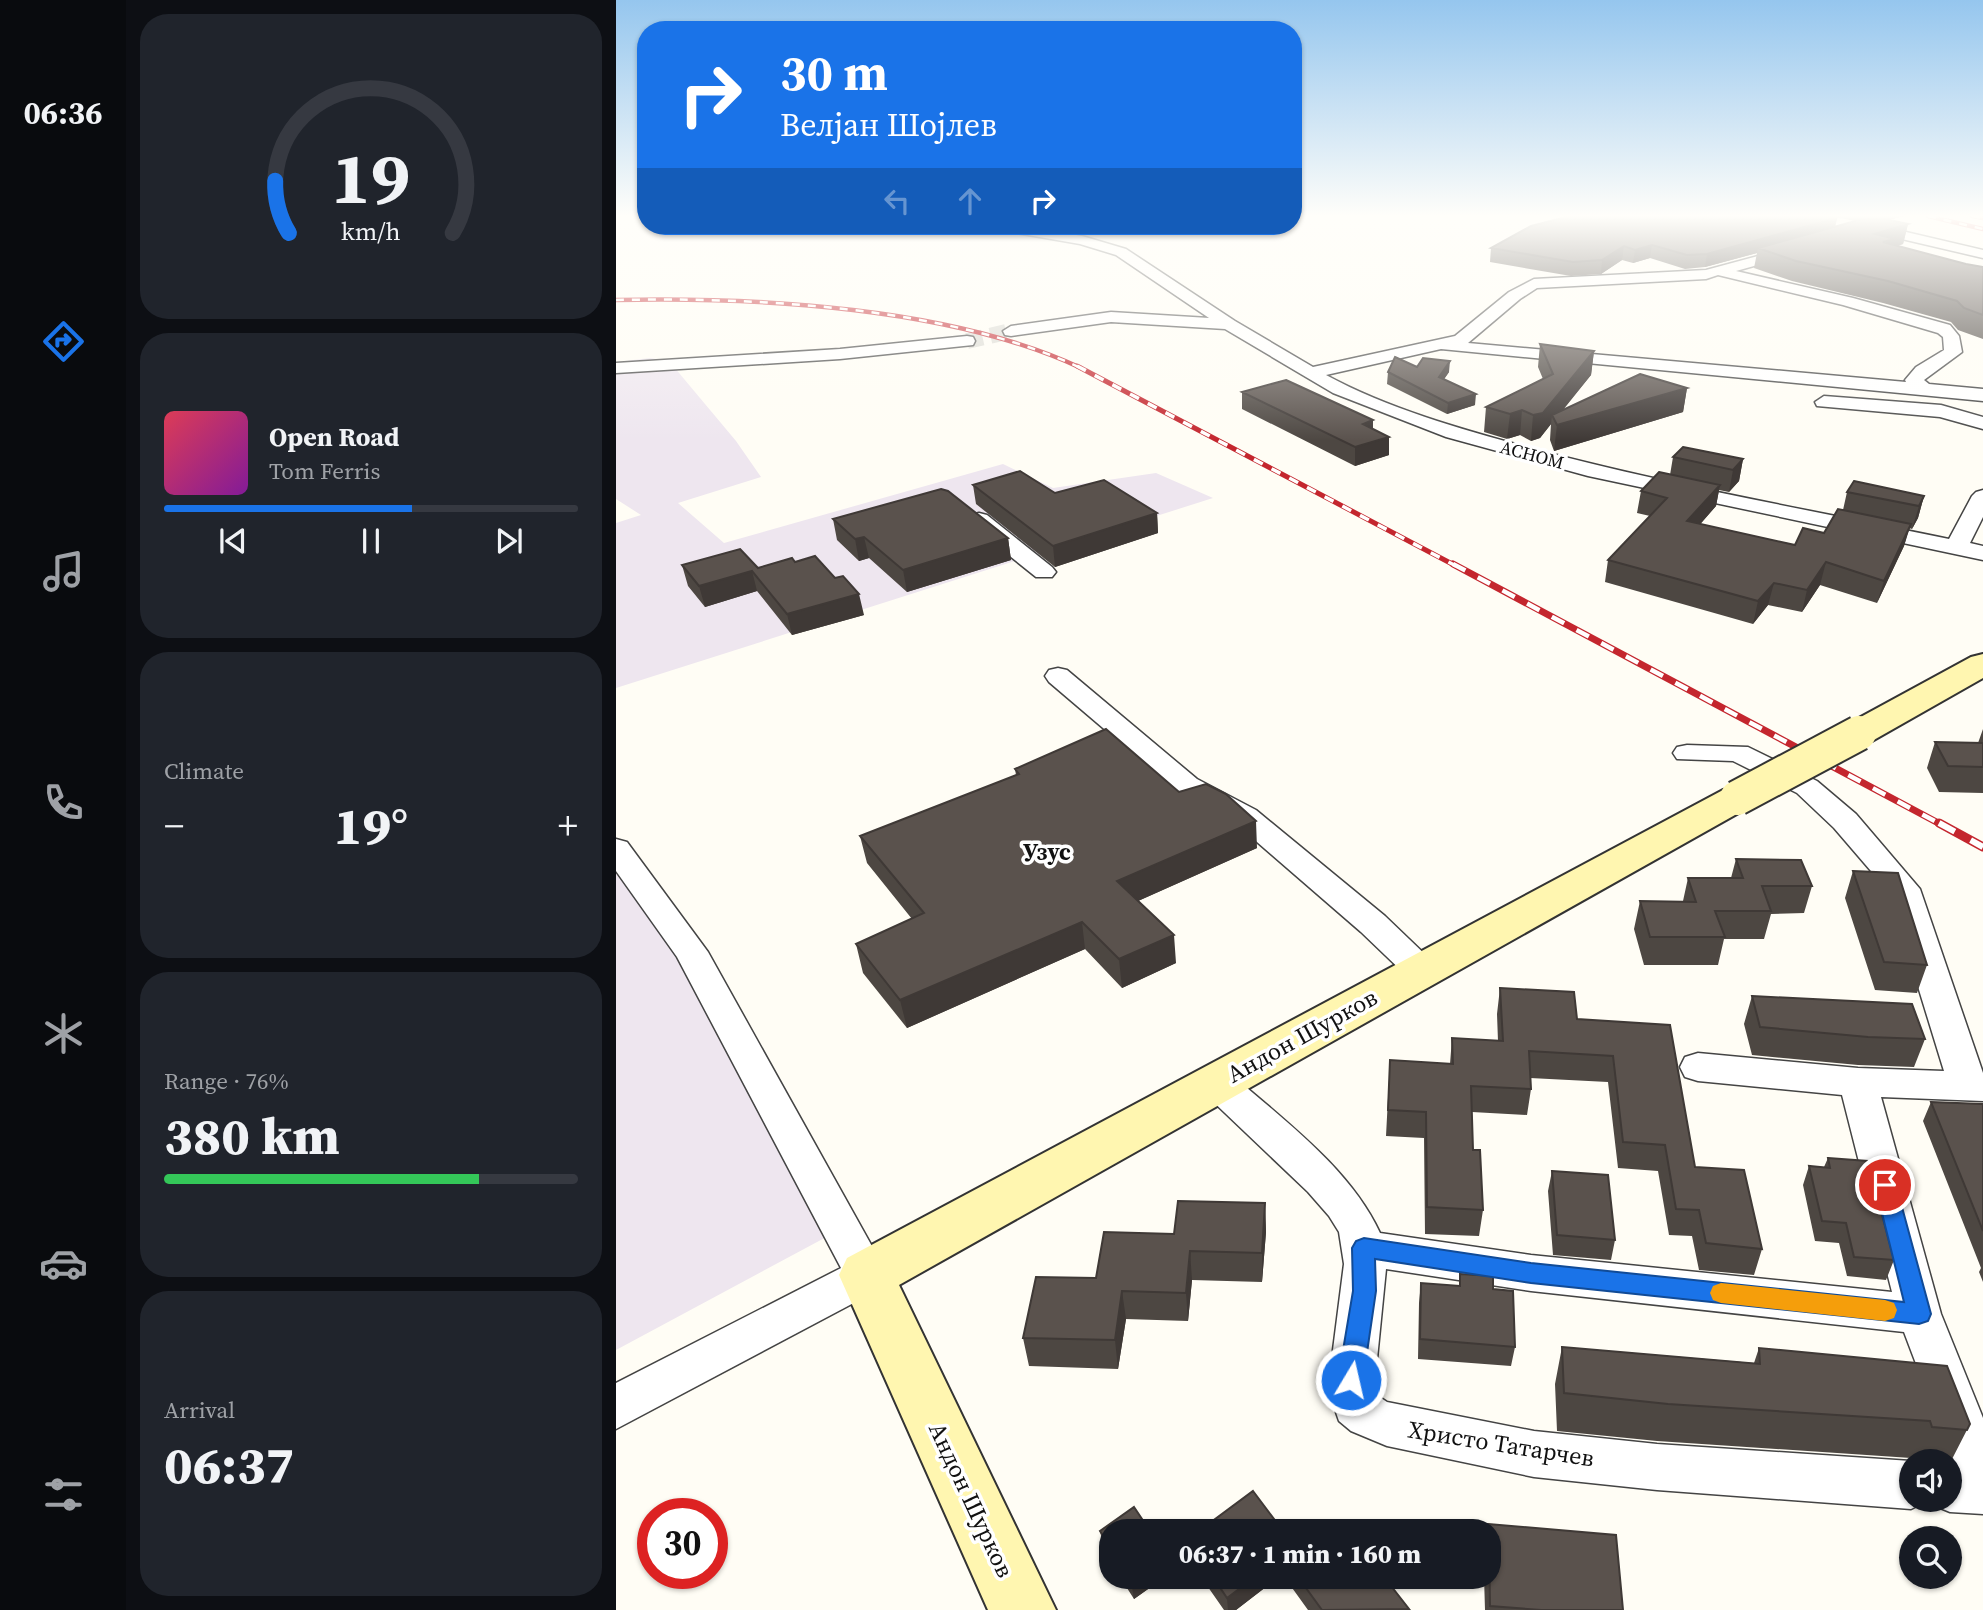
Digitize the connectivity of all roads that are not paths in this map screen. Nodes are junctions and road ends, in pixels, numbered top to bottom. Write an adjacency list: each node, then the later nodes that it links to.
1 (1180, 291): 4 (street, АСНОМ)
2 (1520, 291): 7 (street)
3 (1808, 291): 10 (street)
4 (1229, 324): 5 (street); 9 (street, АСНОМ)
5 (1011, 331)
6 (967, 341): 8 (street)
7 (1439, 345): 9 (street); 10 (street)
8 (616, 368)
9 (1310, 373): 16 (street, АСНОМ)
10 (1924, 389): 11 (street)
11 (1983, 395)
12 (1824, 402): 13 (street)
13 (1983, 424)
14 (1983, 496): 16 (street)
15 (957, 503): 18 (street)
16 (1956, 548): 17 (street, АСНОМ)
17 (1983, 552)
18 (1044, 572)
19 (1983, 664): 23 (main road, Андон Шурков, bridge)
20 (1058, 676): 23 (street)
21 (1687, 753): 27 (street)
22 (620, 861): 29 (street)
23 (1421, 970): 26 (main road, Андон Шурков)
24 (1698, 1067): 25 (street)
25 (1858, 1082): 27 (street); 30 (street)
26 (1217, 1083): 28 (street, Христо Татарчев); 29 (main road, Андон Шурков)
27 (1975, 1086)
28 (1364, 1248): 30 (street); 33 (street, Христо Татарчев)
29 (867, 1275): 31 (street, Андон Шурков); 36 (main road, Андон Шурков)
30 (1919, 1314): 32 (street)
31 (616, 1407)
32 (1983, 1477)
33 (1899, 1484)
34 (1962, 1489): 35 (street)
35 (1983, 1490)
36 (1022, 1610)

